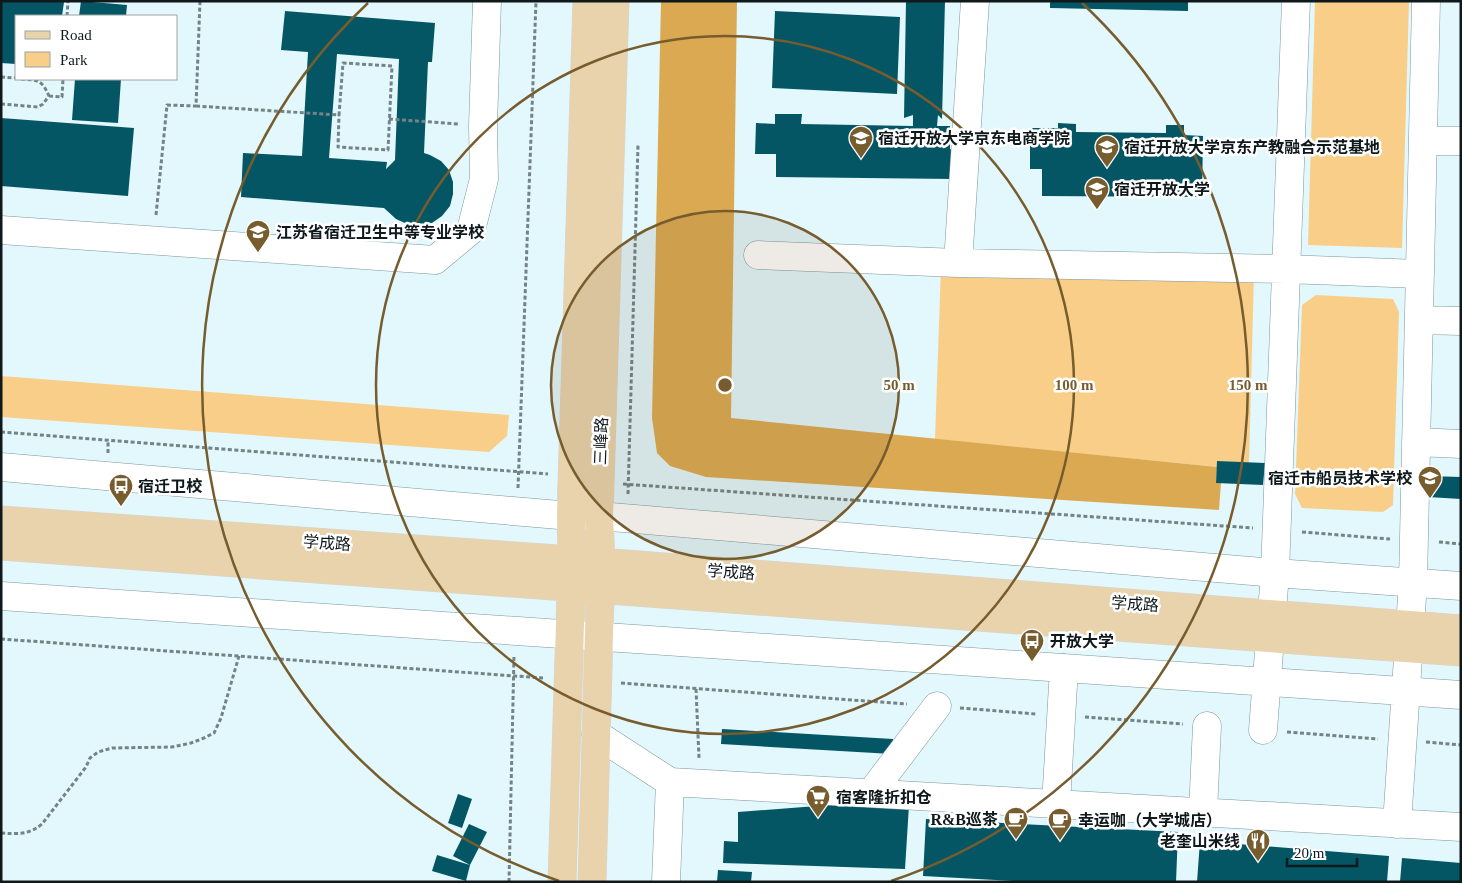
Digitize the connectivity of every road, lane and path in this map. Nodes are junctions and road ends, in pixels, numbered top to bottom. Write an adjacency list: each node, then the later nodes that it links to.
1 (68, 1): 10 (path)
2 (200, 1): 17 (path)
3 (487, 1): 20 (lane)
4 (536, 1): 36 (path)
5 (587, 1): 37 (main road, 三峰路)
6 (615, 1): 38 (main road, 三峰路)
7 (975, 1): 27 (lane)
8 (1296, 1): 28 (lane)
9 (1426, 1): 22 (lane)
10 (68, 15)
11 (1, 77): 12 (path)
12 (15, 78)
13 (38, 80): 15 (path)
14 (63, 80): 15 (path)
15 (49, 96): 16 (path)
16 (1, 104)
17 (196, 106): 18 (path); 25 (path)
18 (339, 116): 19 (path); 19 (path)
19 (389, 119): 20 (path)
20 (483, 126): 25 (lane)
21 (638, 139): 39 (path)
22 (1423, 141): 23 (lane); 29 (lane)
23 (1461, 141)
24 (1, 230): 25 (lane)
25 (154, 240)
26 (758, 255): 27 (lane)
27 (958, 263): 28 (lane)
28 (1285, 269): 29 (lane); 45 (lane)
29 (1420, 274): 30 (lane)
30 (1419, 320): 31 (lane); 33 (lane)
31 (1461, 322)
32 (1, 432): 36 (path)
33 (1416, 442): 34 (lane); 46 (lane)
34 (1461, 444)
35 (1, 467): 40 (lane)
36 (518, 472): 37 (path); 40 (path)
37 (572, 476): 41 (main road, 三峰路)
38 (600, 483): 39 (path); 42 (main road, 三峰路)
39 (628, 484): 43 (path); 45 (path)
40 (517, 511): 41 (lane)
41 (571, 516): 42 (lane); 49 (main road, 三峰路)
42 (599, 516): 43 (lane); 50 (main road, 三峰路)
43 (627, 518): 51 (lane)
44 (1, 520): 49 (main road, 学成路)
45 (1276, 530): 46 (path); 51 (lane)
46 (1414, 541): 47 (path); 52 (lane)
47 (1461, 544)
48 (1, 546): 54 (main road, 学成路)
49 (572, 560): 50 (main road, 学成路); 54 (main road, 三峰路)
50 (601, 562): 55 (main road, 三峰路); 57 (main road, 学成路)
51 (1275, 573): 52 (lane); 57 (lane)
52 (1413, 582): 53 (lane); 62 (lane)
53 (1461, 586)
54 (571, 587): 55 (main road, 学成路); 60 (main road, 三峰路)
55 (600, 589): 57 (main road, 学成路); 61 (main road, 三峰路)
56 (1, 596): 59 (lane)
57 (1271, 626): 62 (main road, 学成路); 69 (lane)
58 (1461, 629): 62 (main road, 学成路)
59 (515, 630): 60 (lane); 67 (path)
60 (569, 634): 61 (lane); 68 (main road, 三峰路)
61 (611, 637): 66 (lane); 70 (main road, 三峰路); 70 (path)
62 (1410, 637): 64 (main road, 学成路); 72 (lane)
63 (1, 639): 65 (path)
64 (1461, 652)
65 (239, 656): 67 (path); 88 (path)
66 (1064, 668): 69 (lane); 75 (lane)
67 (514, 676): 68 (path); 89 (path)
68 (568, 679): 90 (main road, 三峰路)
69 (1266, 681): 72 (lane); 77 (lane)
70 (610, 683): 71 (path); 78 (main road, 三峰路)
71 (696, 689): 74 (path); 82 (path)
72 (1406, 691): 73 (lane); 79 (lane)
73 (1461, 695)
74 (937, 706): 75 (path); 83 (lane)
75 (1061, 716): 76 (path); 84 (lane)
76 (1207, 726): 85 (lane)
77 (1263, 730): 79 (path)
78 (596, 734): 81 (lane); 91 (main road, 三峰路)
79 (1403, 740): 80 (path); 86 (lane)
80 (1461, 745)
81 (670, 782): 82 (lane); 92 (lane)
82 (700, 784): 83 (lane)
83 (871, 793): 84 (lane)
84 (1056, 804): 85 (lane)
85 (1203, 812): 86 (lane)
86 (1397, 824): 87 (lane)
87 (1461, 827)
88 (1, 834)
89 (509, 882)
90 (562, 882)
91 (592, 882)
92 (666, 882)

